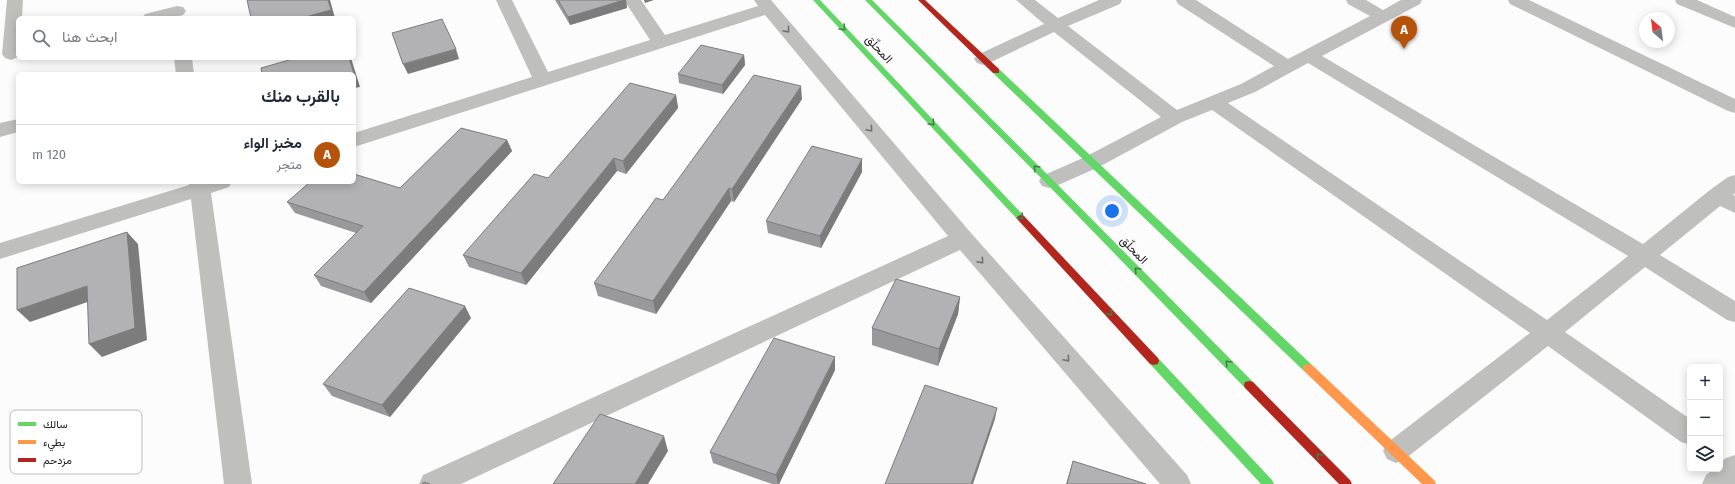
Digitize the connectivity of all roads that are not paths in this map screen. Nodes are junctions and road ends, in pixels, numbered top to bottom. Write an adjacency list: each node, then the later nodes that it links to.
1 (16, 0): 21 (street)
2 (504, 0): 27 (street)
3 (632, 0): 20 (street)
4 (816, 0): 50 (main road, المحلّق, one-way to 50)
5 (868, 0): 35 (main road, المحلّق, one-way to 5)
6 (921, 0): 23 (main road)
7 (1024, 0): 19 (street)
8 (1114, 0): 19 (street)
9 (1184, 0): 25 (street)
10 (1354, 0): 17 (street)
11 (1414, 0): 17 (street)
12 (1516, 0): 29 (street)
13 (1683, 0): 18 (street)
14 (765, 4): 20 (street); 38 (street, one-way to 38)
15 (177, 10): 16 (street)
16 (158, 16)
17 (1383, 16): 22 (street)
18 (1735, 23)
19 (1055, 25): 23 (street); 30 (street)
20 (661, 42): 27 (street)
21 (10, 54)
22 (1308, 56): 25 (street); 40 (street)
23 (983, 59): 34 (main road)
24 (183, 60): 26 (street)
25 (1288, 67): 28 (street)
26 (185, 72)
27 (543, 80): 33 (street)
28 (1213, 102): 30 (street); 42 (street)
29 (1735, 107)
30 (1175, 118): 34 (street)
31 (16, 126): 32 (street)
32 (0, 130)
33 (356, 139)
34 (1092, 162): 35 (street); 44 (main road)
35 (1049, 180): 51 (main road, المحلّق, one-way to 35)
36 (207, 184): 39 (street); 47 (street)
37 (1729, 194): 40 (street)
38 (963, 239): 48 (street); 49 (street, one-way to 49)
39 (0, 251)
40 (1643, 255): 41 (street); 42 (street)
41 (1735, 313)
42 (1548, 333): 43 (street); 44 (street)
43 (1687, 432)
44 (1396, 452): 52 (main road)
45 (1723, 458): 46 (street)
46 (1735, 467): 53 (street)
47 (238, 484)
48 (433, 484)
49 (1177, 484)
50 (1268, 484)
51 (1346, 484)
52 (1430, 484)
53 (1716, 484)

